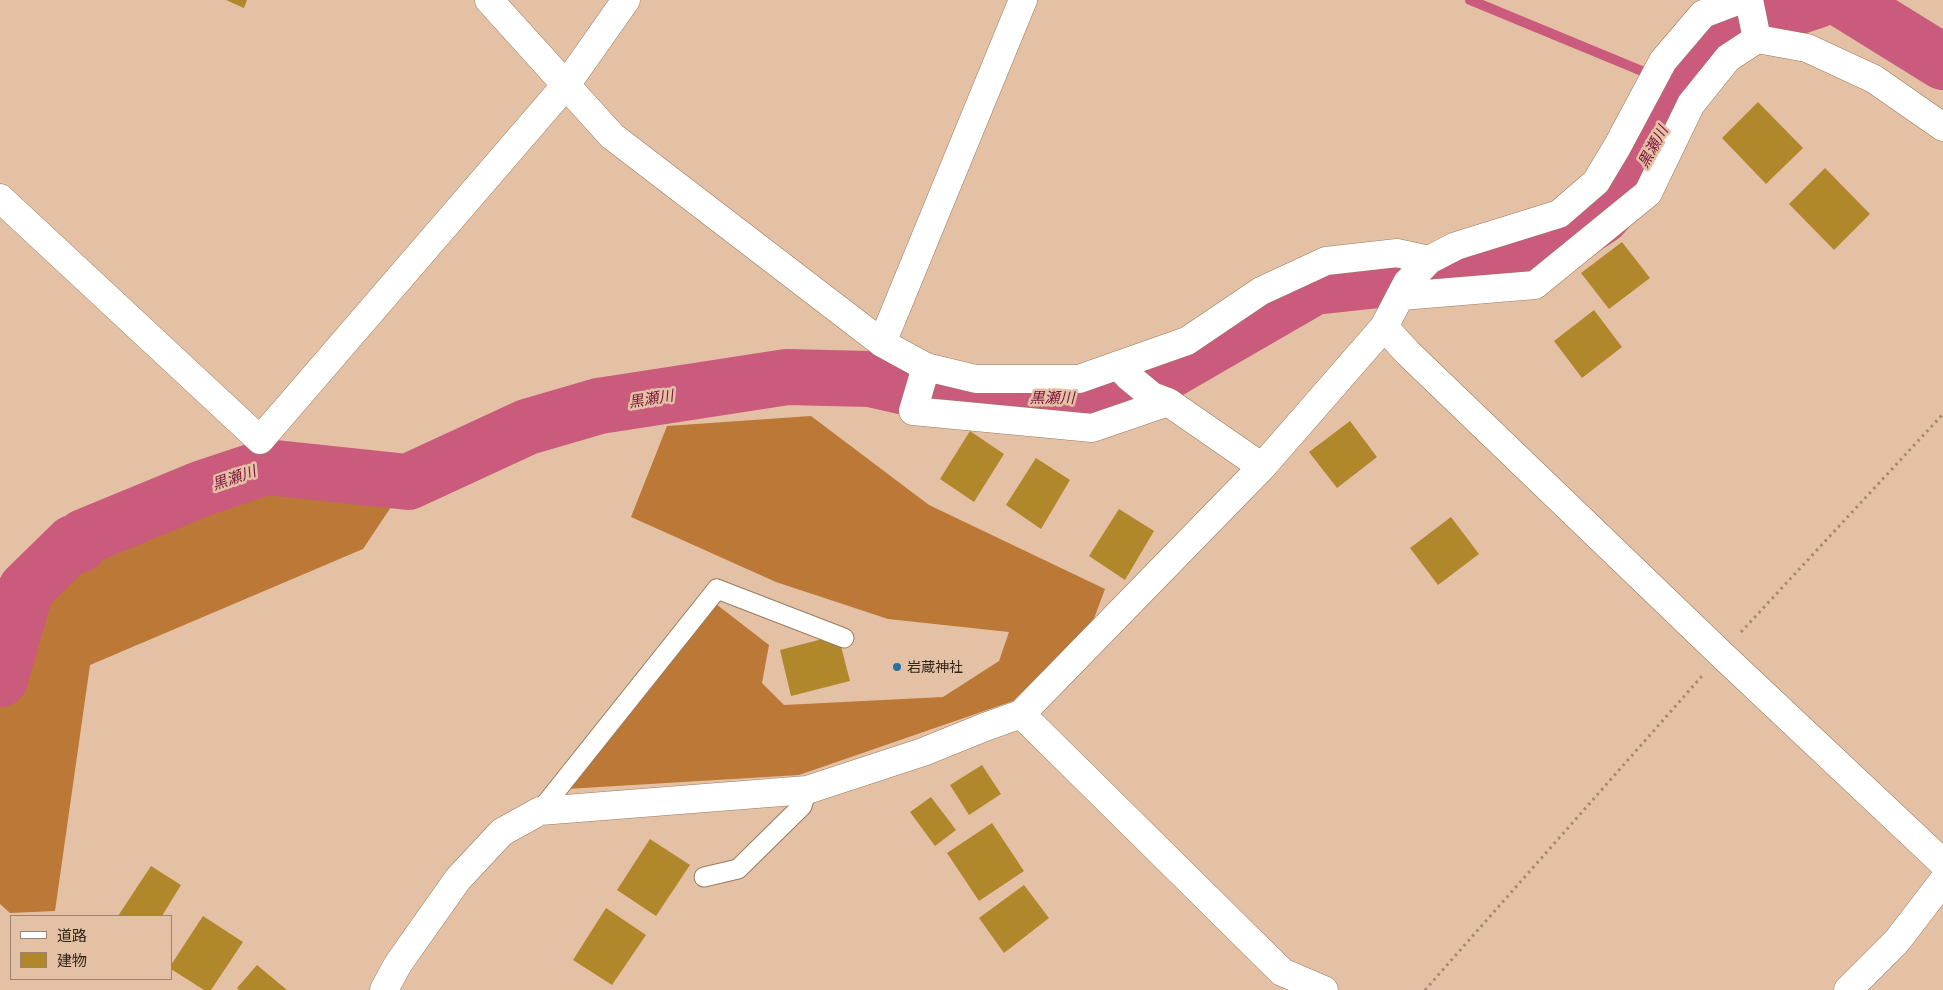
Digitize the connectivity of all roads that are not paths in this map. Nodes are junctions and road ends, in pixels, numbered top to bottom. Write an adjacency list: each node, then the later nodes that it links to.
1 (490, 0): 5 (street)
2 (626, 0): 5 (street)
3 (1023, 0): 11 (street)
4 (1750, 15): 6 (street); 8 (street); 9 (street)
5 (566, 85): 7 (street); 11 (street)
6 (1943, 127)
7 (0, 198)
8 (1428, 260): 9 (street); 13 (street)
9 (1402, 296): 10 (street)
10 (1384, 327): 15 (street); 20 (street)
11 (882, 343): 12 (street)
12 (926, 367): 13 (street); 14 (street)
13 (1124, 371): 14 (street)
14 (1160, 399): 15 (street)
15 (1262, 467): 17 (street)
16 (844, 638): 19 (lane)
17 (1021, 714): 18 (street); 24 (street)
18 (806, 790): 19 (street); 21 (lane)
19 (540, 812): 23 (street)
20 (1943, 863)
21 (704, 877)
22 (1943, 881): 25 (street)
23 (384, 990)
24 (1324, 990)
25 (1848, 990)

